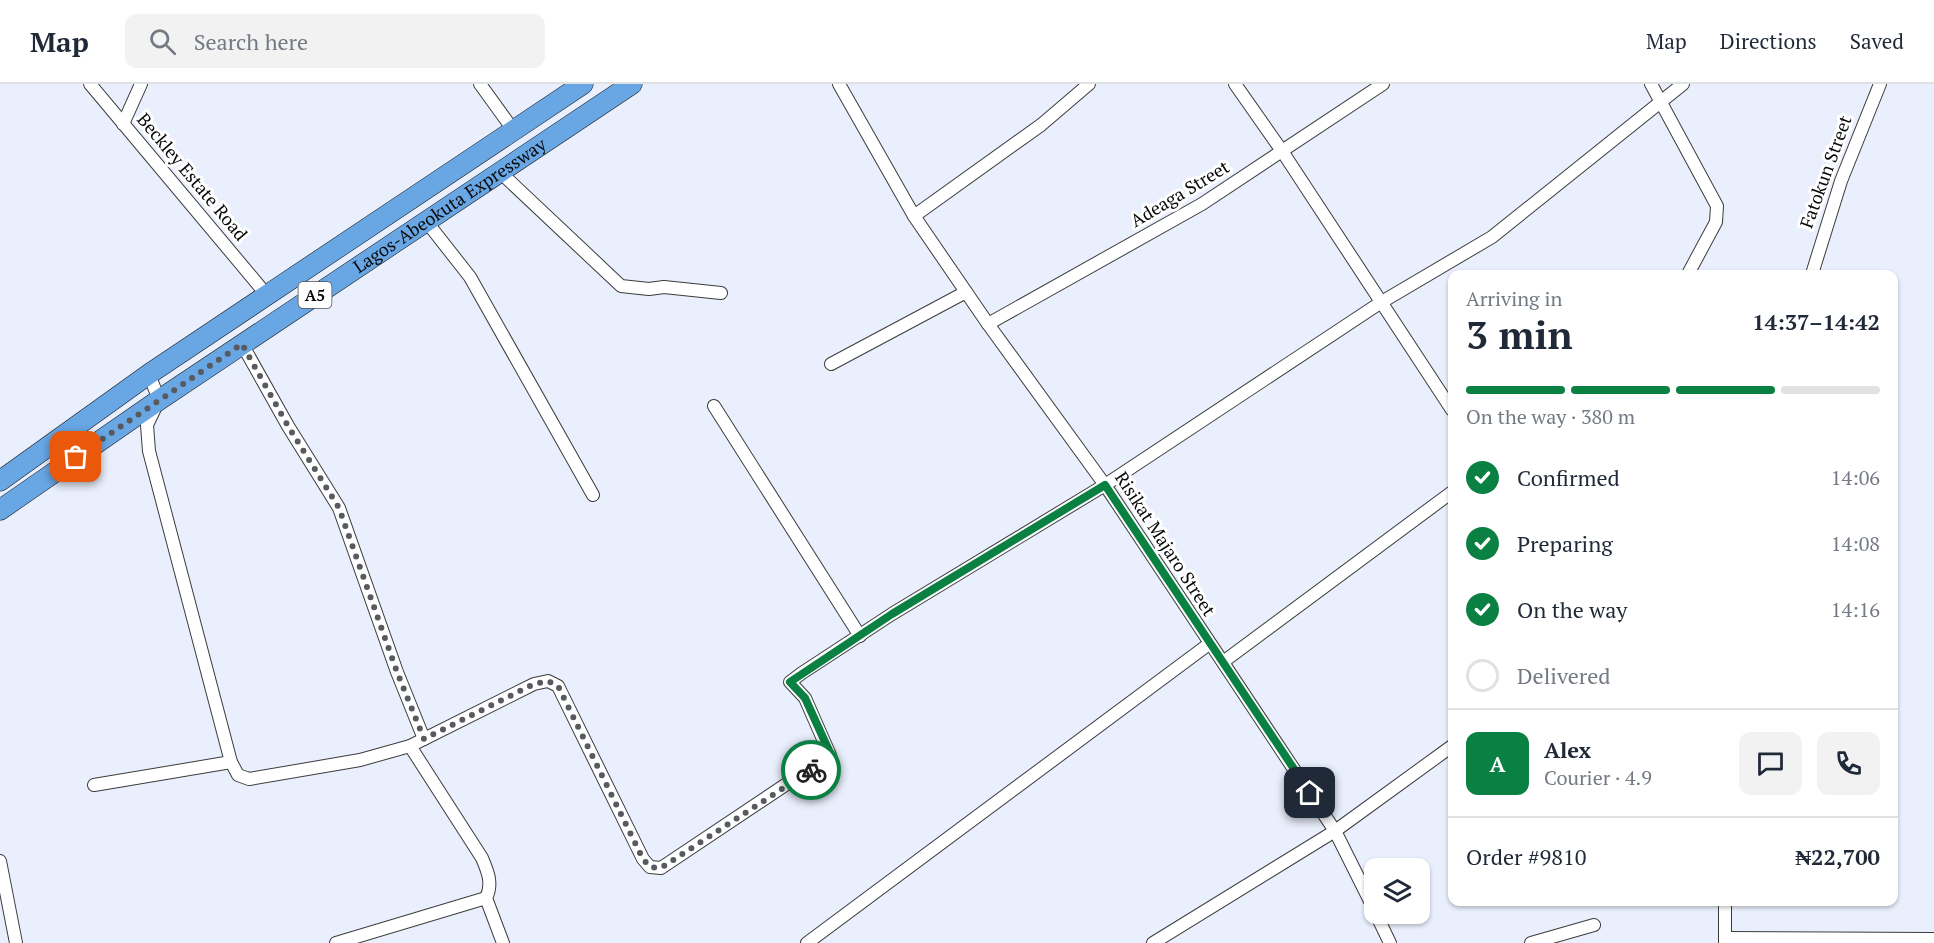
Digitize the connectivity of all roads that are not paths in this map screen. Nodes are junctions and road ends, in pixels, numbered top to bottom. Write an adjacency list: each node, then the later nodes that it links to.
1 (90, 84): 14 (street, Beckley Estate Road)
2 (141, 84): 14 (street)
3 (480, 84): 15 (street)
4 (583, 84): 15 (highway, Lagos-Abeokuta Expressway / A5)
5 (632, 84): 17 (highway, Lagos-Abeokuta Expressway / A5)
6 (839, 84): 18 (street, Risikat Majaro Street)
7 (1089, 84): 18 (street)
8 (1235, 84): 16 (street)
9 (1383, 84): 16 (street, Adeaga Street)
10 (1651, 84): 13 (street)
11 (1683, 84): 13 (street)
12 (1880, 84): 21 (street, Fatokun Street)
13 (1662, 100): 20 (street); 25 (street)
14 (123, 124): 24 (street, Beckley Estate Road)
15 (514, 131): 24 (highway, Lagos-Abeokuta Expressway / A5)
16 (1282, 151): 25 (street); 26 (street, Adeaga Street)
17 (500, 172): 19 (highway, Lagos-Abeokuta Expressway / A5); 23 (street)
18 (914, 216): 22 (street, Risikat Majaro Street)
19 (426, 221): 27 (highway, Lagos-Abeokuta Expressway / A5); 35 (street)
20 (1690, 270)
21 (1813, 270)
22 (966, 292): 26 (street, Risikat Majaro Street); 28 (street)
23 (721, 293)
24 (266, 294): 29 (highway, Lagos-Abeokuta Expressway / A5)
25 (1380, 303): 31 (street); 34 (street)
26 (988, 324): 34 (street, Risikat Majaro Street)
27 (242, 344): 30 (highway, Lagos-Abeokuta Expressway / A5); 41 (street)
28 (831, 364)
29 (149, 374): 30 (street); 33 (highway, Lagos-Abeokuta Expressway / A5)
30 (159, 400): 37 (highway, Lagos-Abeokuta Expressway / A5); 44 (street)
31 (1448, 404)
32 (714, 406): 38 (street)
33 (0, 481)
34 (1105, 485): 38 (street); 39 (street, Risikat Majaro Street)
35 (593, 495)
36 (1448, 495): 40 (street)
37 (0, 510)
38 (860, 636): 41 (street)
39 (1209, 644): 40 (street, Risikat Majaro Street); 55 (street)
40 (1223, 662): 46 (street, Risikat Majaro Street)
41 (424, 739): 42 (street)
42 (410, 746): 44 (street); 50 (street)
43 (1448, 749): 46 (street)
44 (231, 762): 45 (street)
45 (94, 785)
46 (1335, 831): 48 (street, Risikat Majaro Street); 60 (street)
47 (0, 861): 49 (street)
48 (1364, 889)
49 (4, 893): 57 (street)
50 (486, 898): 58 (street); 59 (street)
51 (1725, 906): 56 (street)
52 (1381, 924): 61 (street)
53 (1594, 925): 62 (street)
54 (1934, 939): 56 (street)
55 (816, 940)
56 (1725, 941)
57 (16, 943)
58 (336, 943)
59 (502, 943)
60 (1153, 943)
61 (1390, 943)
62 (1531, 943)

